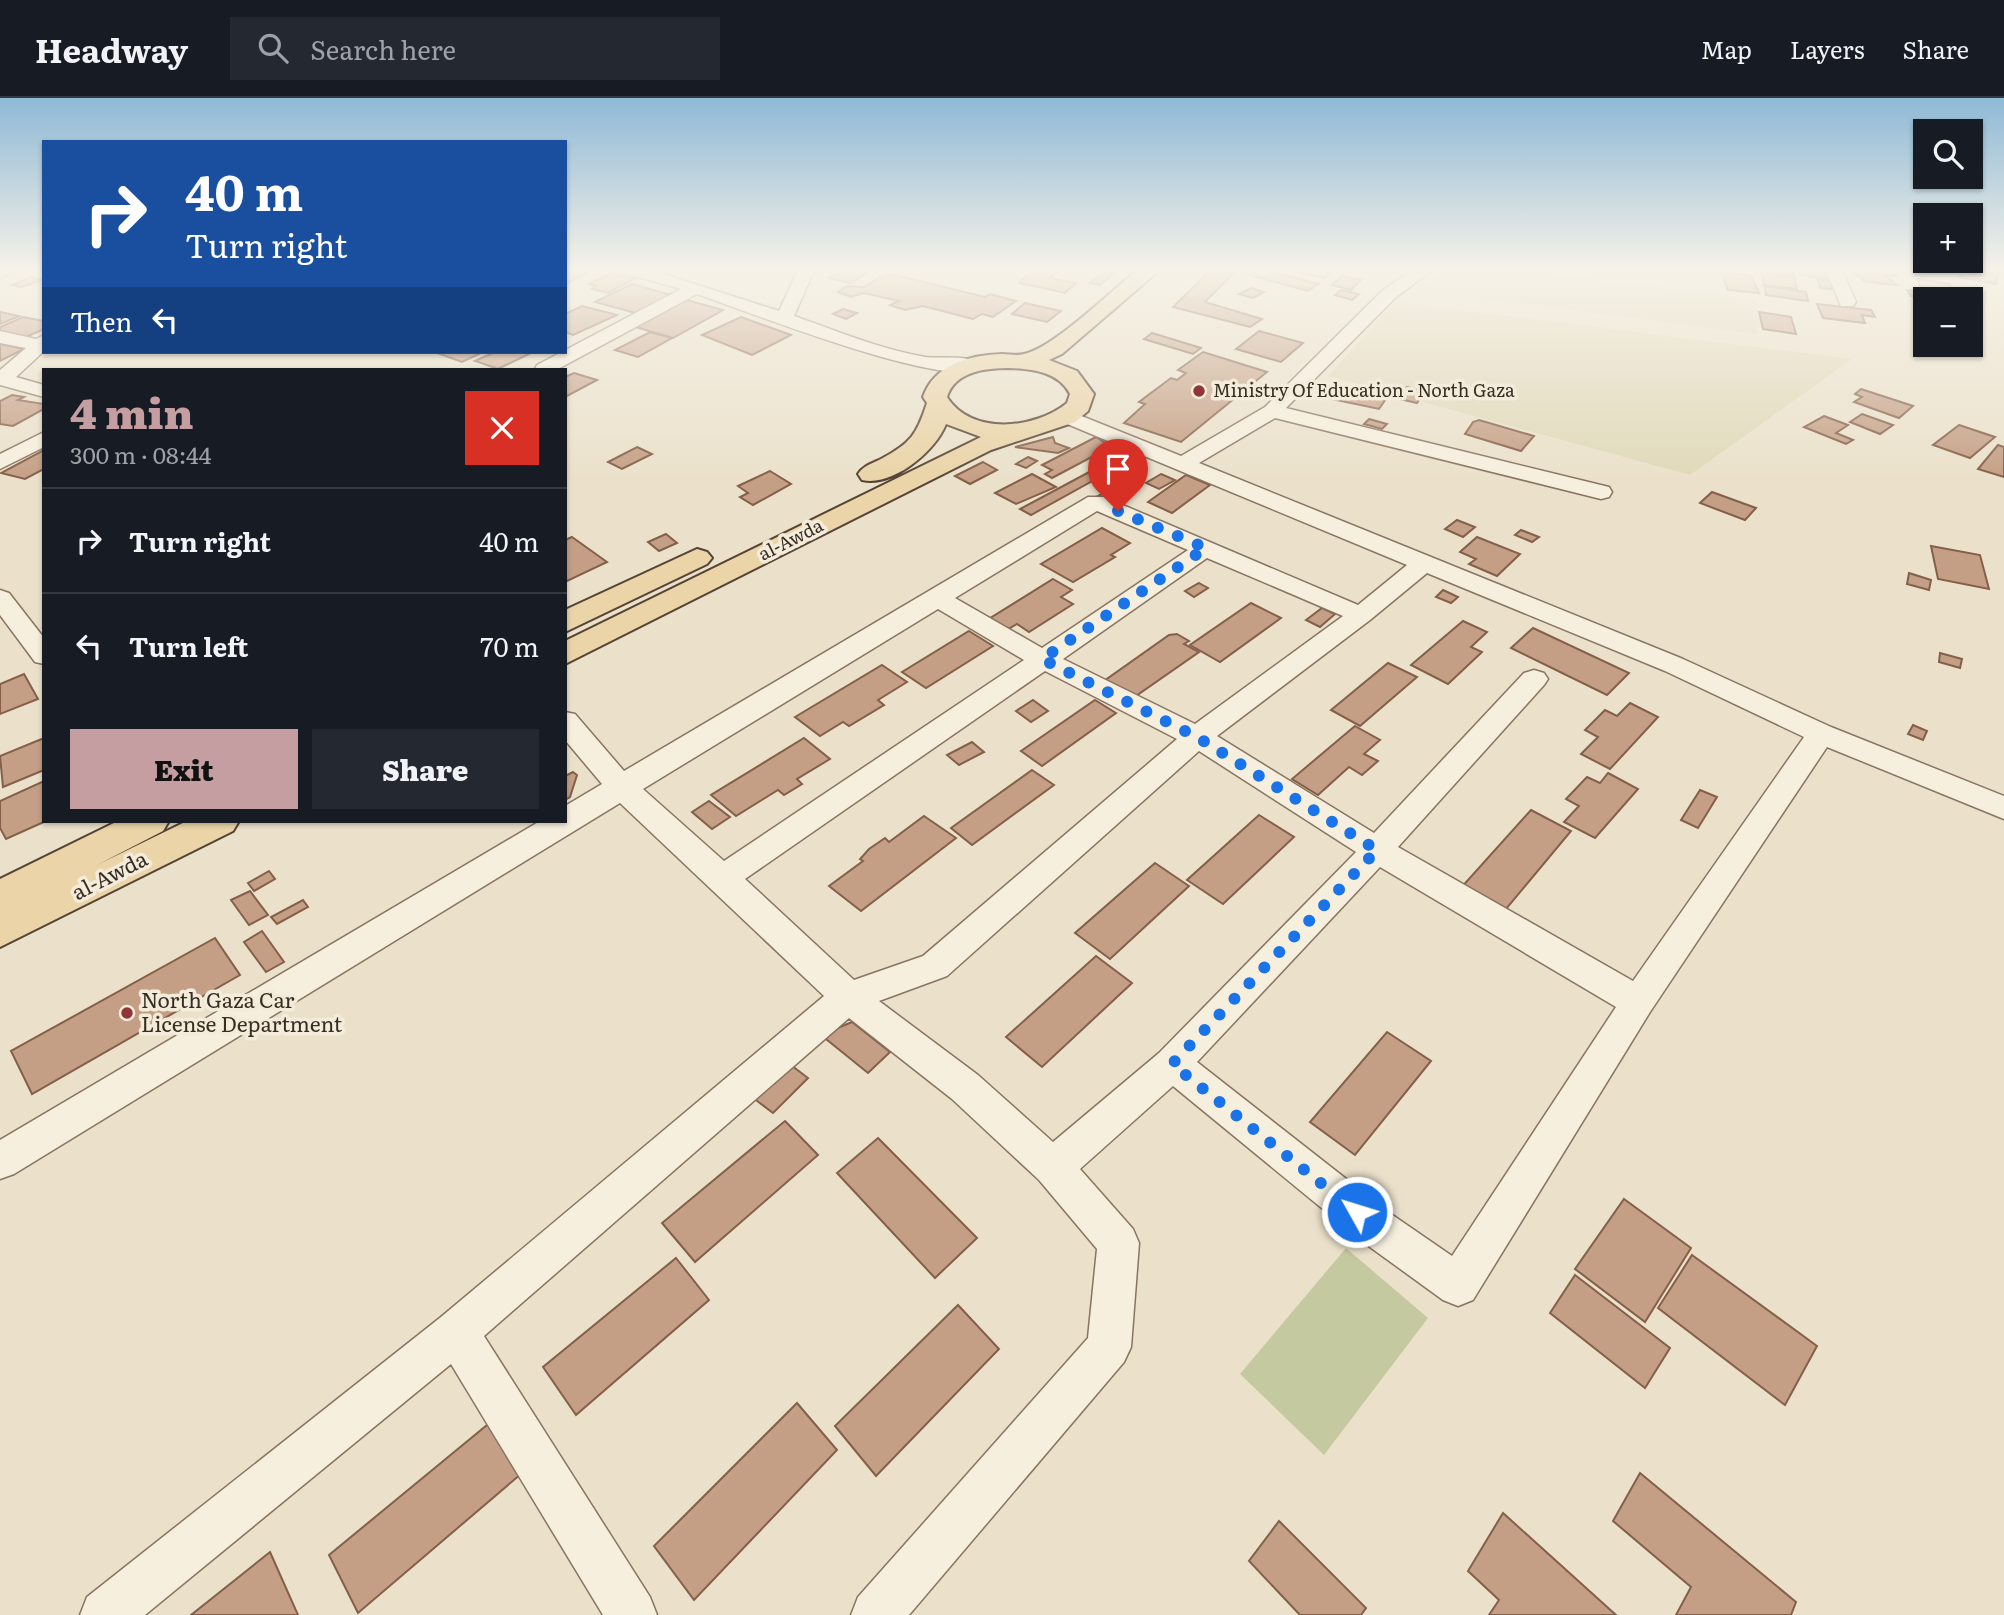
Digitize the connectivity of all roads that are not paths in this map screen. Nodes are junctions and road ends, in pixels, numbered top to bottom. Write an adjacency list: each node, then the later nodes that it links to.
1 (13, 339): 7 (street)
2 (601, 339): 12 (street)
3 (840, 339): 8 (street)
4 (1068, 339): 9 (main road)
5 (1100, 339): 10 (main road)
6 (1344, 339): 16 (street)
7 (42, 343): 13 (street)
8 (878, 352): 11 (street); 15 (street)
9 (1026, 362): 10 (main road); 11 (main road)
10 (1078, 363): 17 (main road)
11 (973, 366): 15 (main road)
12 (546, 368)
13 (1, 379): 14 (street)
14 (42, 390)
15 (937, 397): 18 (main road); 28 (main road, al-Awda)
16 (1272, 411): 21 (street); 22 (street)
17 (1067, 417): 18 (main road); 21 (street)
18 (1018, 430): 30 (main road, al-Awda)
19 (42, 439): 20 (street)
20 (0, 463)
21 (1181, 465): 24 (street)
22 (1601, 492)
23 (1206, 548): 26 (street); 27 (street); 31 (street)
24 (1424, 563): 27 (street); 34 (street)
25 (0, 598): 29 (street)
26 (939, 599): 31 (street); 36 (street)
27 (1361, 615): 35 (street)
28 (567, 621)
29 (42, 653)
30 (567, 653)
31 (1042, 659): 35 (street); 43 (street)
32 (1534, 679): 42 (street)
33 (567, 723): 36 (street)
34 (1821, 734): 37 (street); 47 (street)
35 (1197, 737): 42 (street); 46 (street)
36 (622, 788): 38 (street); 43 (street)
37 (2004, 808)
38 (567, 821)
39 (146, 823): 44 (main road, al-Awda)
40 (216, 823): 45 (main road, al-Awda)
41 (564, 823): 49 (street)
42 (1377, 850): 47 (street); 48 (street)
43 (723, 878): 46 (street)
44 (0, 897)
45 (0, 931)
46 (848, 996): 50 (street); 51 (street)
47 (1638, 1002): 48 (street)
48 (1172, 1064): 50 (street)
49 (0, 1161)
50 (1053, 1167): 54 (street)
51 (456, 1332): 52 (street); 53 (street)
52 (105, 1615)
53 (632, 1615)
54 (876, 1615)

